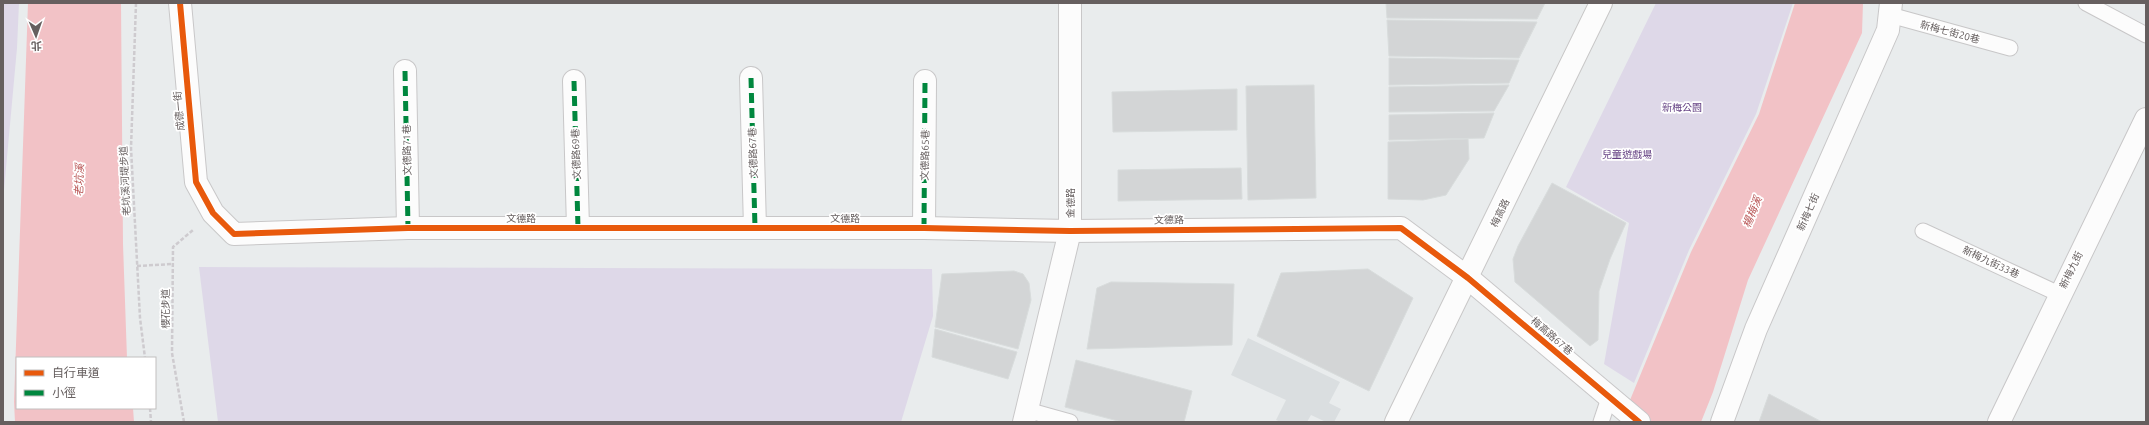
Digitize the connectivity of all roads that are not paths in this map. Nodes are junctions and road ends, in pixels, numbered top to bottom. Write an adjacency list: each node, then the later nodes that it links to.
1 (180, 3): 13 (street, 成德一街)
2 (1070, 3): 18 (street, 金德路)
3 (1601, 3): 20 (street, 梅高路)
4 (2086, 3): 6 (lane)
5 (1890, 9): 7 (lane, 新梅七街20巷); 27 (street, 新梅七街)
6 (2146, 35)
7 (2010, 48)
8 (405, 71): 14 (street, 文德路71巷)
9 (751, 78): 16 (street, 文德路67巷)
10 (574, 81): 15 (street, 文德路69巷)
11 (926, 81): 17 (street, 文德路65巷)
12 (2146, 118): 21 (street, 新梅九街)
13 (213, 213): 14 (street, 文德路)
14 (408, 228): 15 (street, 文德路)
15 (578, 228): 16 (street, 文德路)
16 (755, 228): 17 (street, 文德路)
17 (924, 228): 18 (street, 文德路)
18 (1070, 231): 20 (street, 文德路); 23 (street, 金德路)
19 (1923, 231): 21 (lane, 新梅九街33巷)
20 (1468, 278): 22 (street, 梅高路67巷); 25 (street, 梅高路)
21 (2059, 294): 28 (street, 新梅九街)
22 (1623, 410): 26 (lane)
23 (1025, 416): 24 (lane)
24 (1070, 422)
25 (1396, 422)
26 (1601, 422)
27 (1722, 422)
28 (1998, 422)

